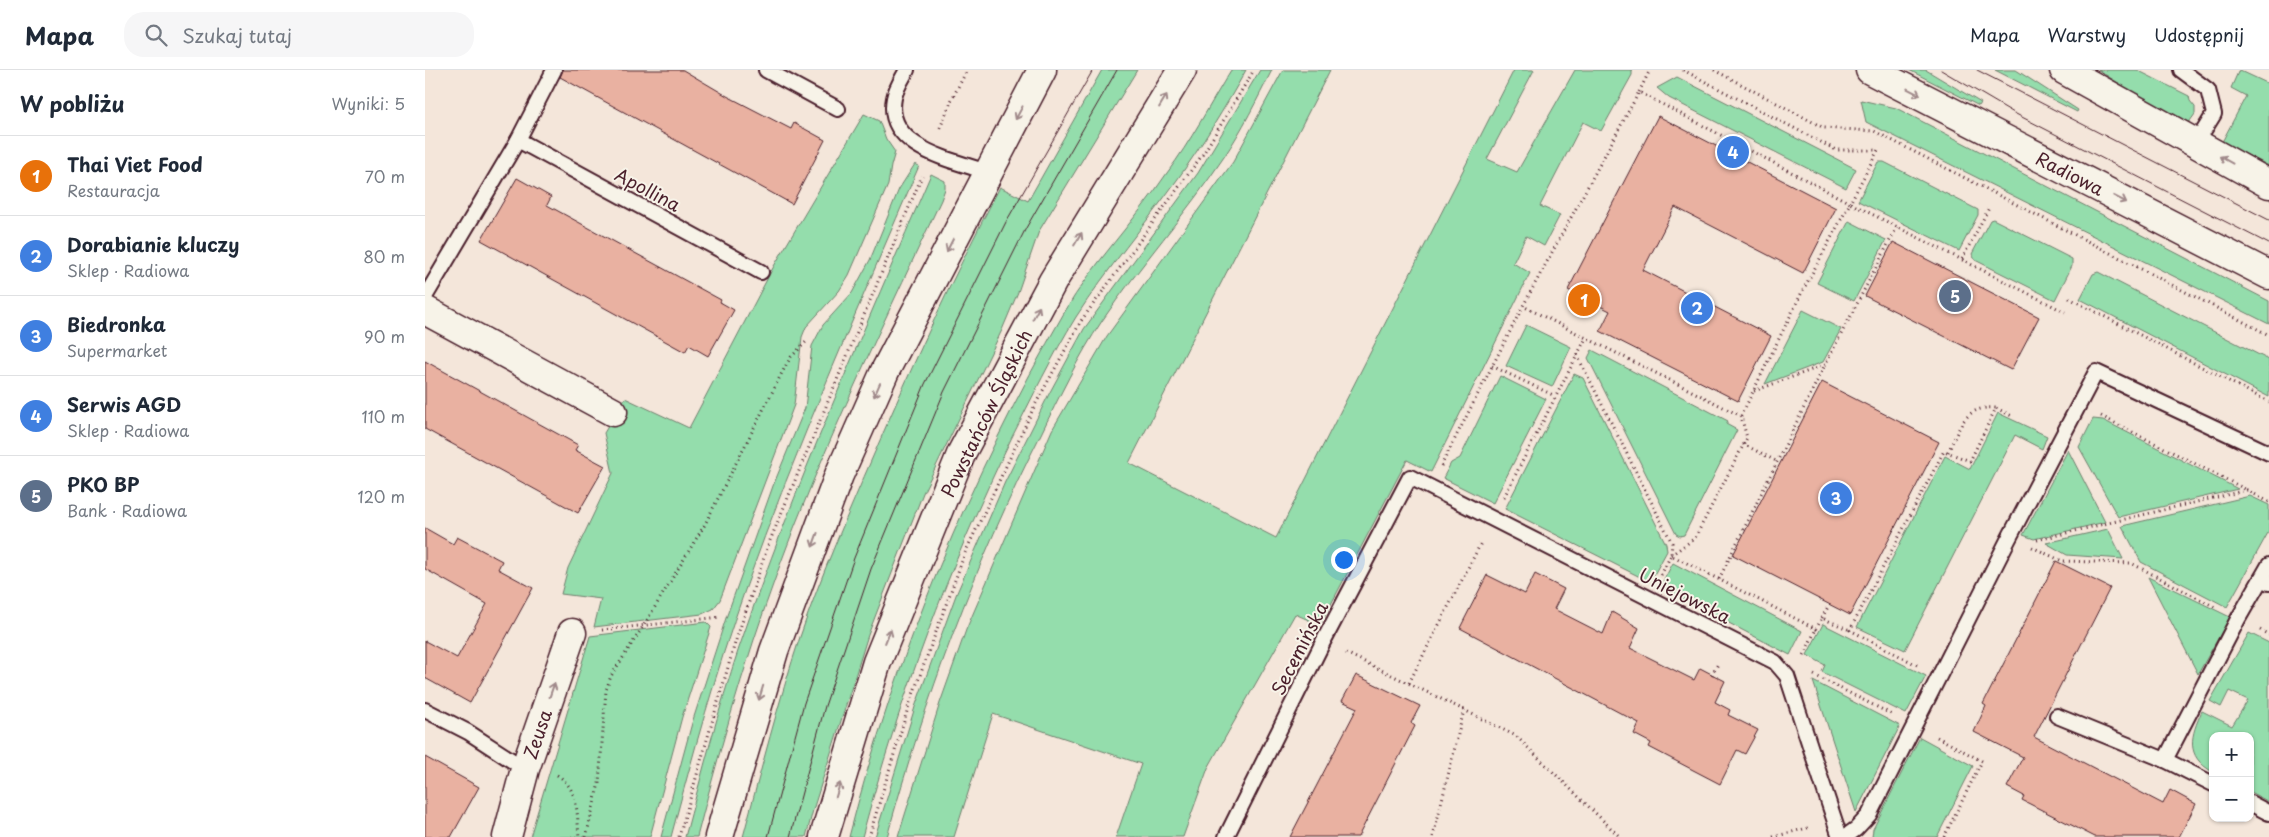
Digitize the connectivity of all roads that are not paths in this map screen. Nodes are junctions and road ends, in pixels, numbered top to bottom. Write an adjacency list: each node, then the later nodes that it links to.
1 (554, 70): 10 (lane)
2 (766, 70): 9 (lane)
3 (907, 70): 12 (lane)
4 (1042, 70): 12 (main road, one-way to 12)
5 (1182, 70): 33 (main road, Powstańców Śląskich, one-way to 5)
6 (1870, 70): 15 (main road, Radiowa, one-way to 15)
7 (2064, 70): 11 (main road)
8 (2181, 70): 11 (lane)
9 (838, 109)
10 (518, 140): 14 (lane, Apollina); 16 (lane)
11 (2196, 143): 13 (main road, one-way to 11)
12 (987, 172): 32 (main road, one-way to 32)
13 (2269, 184)
14 (761, 272)
15 (2269, 276)
16 (425, 297)
17 (425, 310): 18 (main road)
18 (613, 412)
19 (2269, 453): 36 (lane)
20 (1410, 477): 34 (lane, Secemińska); 35 (lane, Uniejowska)
21 (2269, 565): 22 (lane)
22 (2265, 581): 26 (lane)
23 (572, 633): 27 (main road, Zeusa, one-way to 23)
24 (425, 710): 27 (lane)
25 (2057, 716): 26 (lane)
26 (2165, 760): 28 (lane)
27 (525, 770): 31 (main road, Zeusa)
28 (2209, 782)
29 (2254, 805): 30 (lane)
30 (2269, 813)
31 (507, 837)
32 (719, 837)
33 (824, 837)
34 (1227, 837)
35 (1840, 837)
36 (1845, 837)

